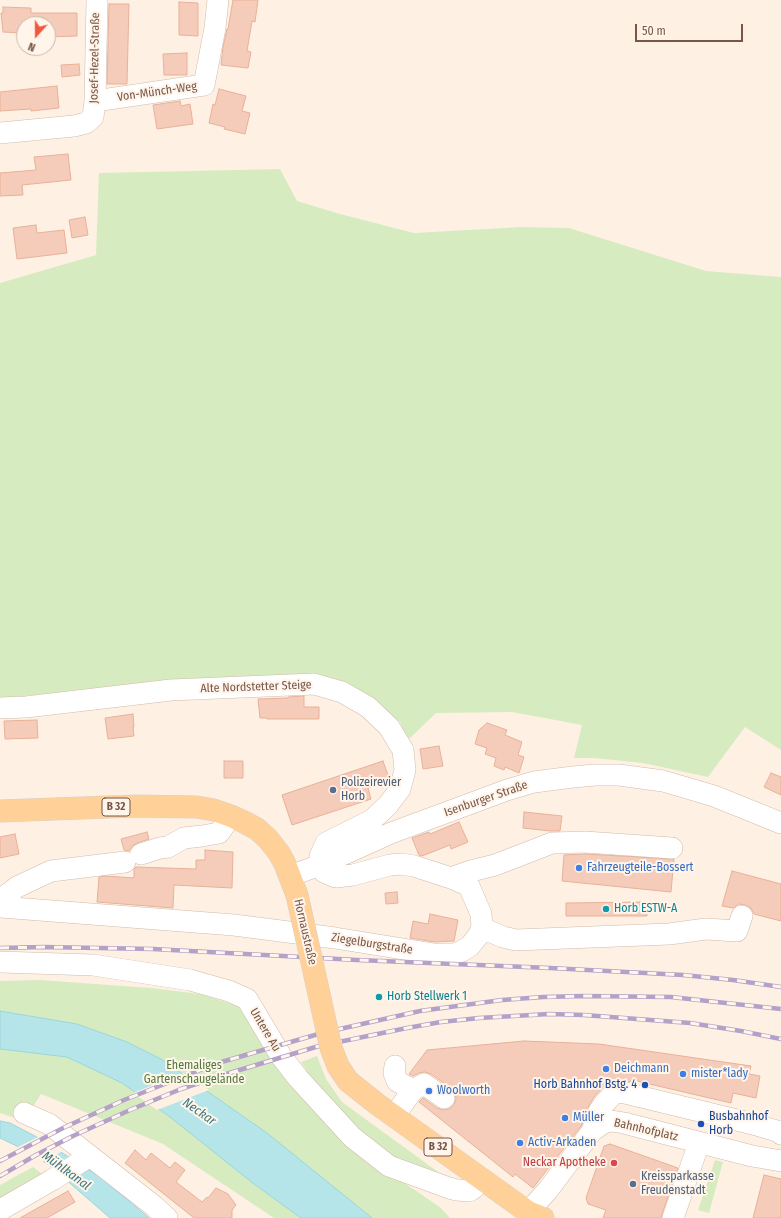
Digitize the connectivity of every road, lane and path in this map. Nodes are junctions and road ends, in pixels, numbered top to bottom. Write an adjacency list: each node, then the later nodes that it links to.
1 (97, 0): 3 (street, Josef-Hezel-Straße)
2 (218, 0): 3 (street, Von-Münch-Weg)
3 (95, 101): 4 (street, Josef-Hezel-Straße)
4 (0, 133)
5 (0, 708): 10 (street, Alte Nordstetter Steige)
6 (0, 811): 7 (main road, Hornaustraße / B 32)
7 (231, 816): 12 (main road, Hornaustraße / B 32); 13 (street)
8 (781, 823): 10 (street, Isenburger Straße)
9 (672, 848): 11 (street)
10 (320, 865): 11 (street); 12 (street, Isenburger Straße)
11 (451, 878): 16 (street)
12 (294, 886): 22 (main road, Hornaustraße / B 32, bridge)
13 (0, 900)
14 (0, 907): 16 (street, Ziegelburgstraße)
15 (742, 916): 16 (street)
16 (482, 928)
17 (0, 962): 28 (street, Untere Au)
18 (395, 1066): 19 (street)
19 (413, 1090): 20 (street); 22 (street)
20 (444, 1098)
21 (24, 1113): 26 (street)
22 (394, 1116): 28 (main road, Hornaustraße / B 32)
23 (599, 1126): 24 (street); 25 (street, Bahnhofplatz); 27 (street); 30 (street)
24 (781, 1134)
25 (699, 1143): 27 (street, Bahnhofplatz); 32 (street)
26 (86, 1159): 29 (street); 31 (street)
27 (777, 1160)
28 (477, 1184): 30 (main road, Hornaustraße / B 32)
29 (10, 1210)
30 (531, 1216)
31 (167, 1218)
32 (673, 1218)

